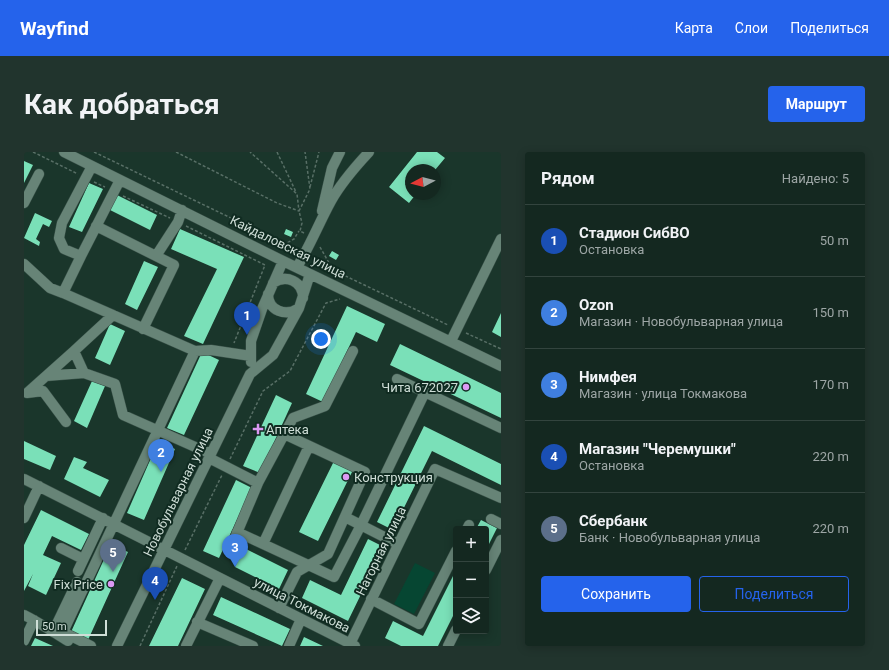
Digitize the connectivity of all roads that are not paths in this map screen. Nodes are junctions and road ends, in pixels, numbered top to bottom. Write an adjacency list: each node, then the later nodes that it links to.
1 (64, 152): 4 (street, Кайдаловская улица)
2 (340, 152): 10 (street)
3 (369, 152): 10 (street)
4 (92, 166): 6 (street, Кайдаловская улица); 12 (street)
5 (39, 174): 7 (street)
6 (120, 180): 8 (street, Кайдаловская улица); 9 (street)
7 (24, 203)
8 (182, 210): 13 (street); 14 (street, Кайдаловская улица)
9 (96, 226): 12 (street); 13 (street)
10 (316, 233): 16 (street)
11 (501, 239): 25 (street)
12 (80, 256): 19 (street)
13 (156, 256): 24 (street)
14 (283, 261): 16 (street, Кайдаловская улица); 18 (street)
15 (24, 264): 19 (street)
16 (297, 267): 17 (street, Кайдаловская улица)
17 (310, 274): 21 (street); 25 (street, Кайдаловская улица)
18 (273, 284): 20 (street); 21 (street)
19 (63, 293): 23 (street)
20 (268, 294): 22 (street); 29 (street)
21 (303, 298): 22 (street)
22 (299, 308): 31 (street)
23 (113, 315): 24 (street); 26 (street)
24 (143, 328): 27 (street)
25 (451, 341): 30 (street, Кайдаловская улица)
26 (74, 351): 32 (street); 33 (street)
27 (195, 351): 29 (street); 38 (street)
28 (353, 351): 39 (street)
29 (251, 356): 31 (street)
30 (501, 366)
31 (251, 372): 41 (street, Новобульварная улица)
32 (84, 373): 33 (street); 38 (street)
33 (46, 376): 36 (street)
34 (397, 379): 35 (street)
35 (425, 392): 37 (street); 52 (street)
36 (66, 422)
37 (501, 428)
38 (158, 430): 41 (street); 50 (street)
39 (284, 434): 40 (street); 43 (street)
40 (309, 446): 46 (street); 54 (street)
41 (210, 456): 43 (street); 57 (street, Новобульварная улица)
42 (24, 479): 44 (street, улица Токмакова)
43 (258, 483): 54 (street)
44 (39, 486): 47 (street); 48 (street, улица Токмакова)
45 (501, 498): 55 (street, Нагорная улица)
46 (345, 517): 52 (street); 61 (street)
47 (24, 518)
48 (102, 518): 50 (street, улица Токмакова); 59 (street)
49 (491, 519): 51 (street)
50 (113, 524): 57 (street, улица Токмакова); 76 (street)
51 (501, 524)
52 (361, 525): 55 (street); 61 (street)
53 (501, 540): 60 (street)
54 (263, 544): 61 (street)
55 (398, 544): 65 (street, Нагорная улица)
56 (61, 548): 59 (street)
57 (164, 550): 63 (street, улица Токмакова); 77 (street, Новобульварная улица)
58 (453, 557): 65 (street)
59 (83, 559): 62 (street)
60 (489, 564)
61 (308, 565): 66 (street)
62 (78, 571)
63 (220, 578): 66 (street, улица Токмакова); 70 (street)
64 (77, 582): 71 (street)
65 (372, 599): 74 (street, Нагорная улица)
66 (279, 608): 68 (street, улица Токмакова)
67 (24, 615): 69 (street)
68 (301, 619): 74 (street, улица Токмакова); 80 (street)
69 (34, 620): 71 (street); 73 (street)
70 (198, 622): 78 (street); 79 (street)
71 (53, 632): 75 (street)
72 (454, 634): 81 (street)
73 (24, 641)
74 (353, 645)
75 (77, 646)
76 (91, 646)
77 (117, 646)
78 (186, 646)
79 (253, 646)
80 (289, 646)
81 (448, 646)

